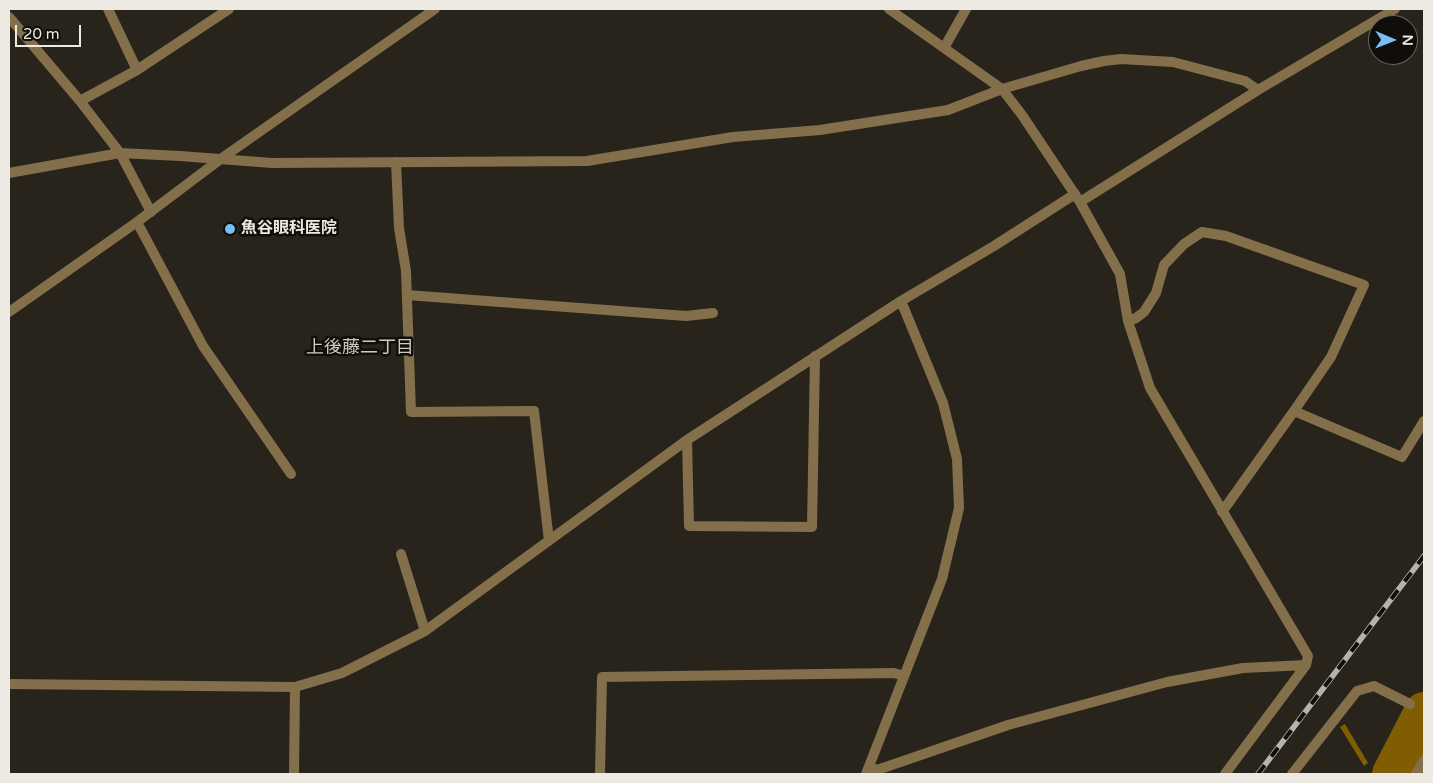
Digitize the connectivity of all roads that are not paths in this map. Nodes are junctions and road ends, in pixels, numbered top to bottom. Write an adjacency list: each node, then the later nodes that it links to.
1 (108, 9): 9 (street)
2 (229, 9): 9 (street)
3 (435, 9): 14 (street)
4 (890, 9): 8 (street)
5 (966, 9): 8 (street)
6 (1395, 9): 11 (street)
7 (9, 17): 12 (street)
8 (944, 48): 10 (street)
9 (137, 70): 12 (street)
10 (1002, 89): 11 (street); 15 (street); 17 (street)
11 (1258, 90): 17 (street)
12 (80, 101): 13 (street)
13 (120, 153): 14 (street); 16 (street); 18 (street)
14 (222, 158): 15 (street); 18 (street)
15 (396, 162): 20 (street)
16 (9, 173)
17 (1078, 198): 21 (street); 24 (street)
18 (151, 212): 19 (street)
19 (137, 222): 22 (street); 29 (street)
20 (408, 296): 23 (street); 31 (street)
21 (901, 301): 25 (street); 35 (street)
22 (9, 312)
23 (713, 313)
24 (1128, 321): 26 (street); 30 (street)
25 (815, 356): 28 (street); 28 (street)
26 (1294, 411): 27 (street); 30 (street)
27 (1424, 421)
28 (687, 440): 31 (street)
29 (291, 474)
30 (1222, 512): 34 (street)
31 (548, 541): 33 (street)
32 (401, 554): 33 (street)
33 (425, 631): 37 (street)
34 (1306, 665): 40 (street); 43 (street)
35 (904, 676): 40 (street); 42 (street)
36 (9, 684): 37 (street)
37 (295, 687): 41 (street)
38 (1410, 704): 44 (street)
39 (1424, 760): 45 (street)
40 (867, 772)
41 (294, 774)
42 (600, 774)
43 (1225, 774)
44 (1292, 774)
45 (1416, 774)

